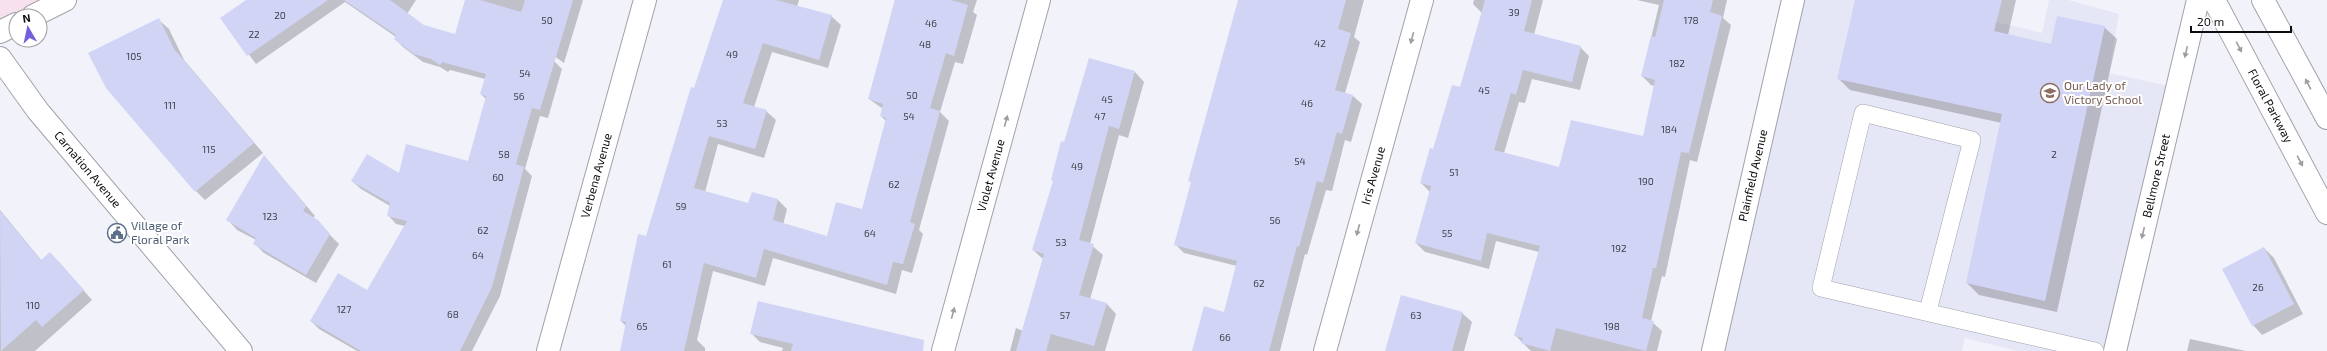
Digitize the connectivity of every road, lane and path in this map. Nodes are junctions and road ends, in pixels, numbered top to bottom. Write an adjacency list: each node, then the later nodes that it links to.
1 (65, 0): 9 (street)
2 (645, 0): 15 (street, Verbena Avenue)
3 (1039, 0): 16 (street, Violet Avenue, one-way to 3)
4 (1422, 0): 17 (street, Iris Avenue, one-way to 17)
5 (1793, 0): 18 (street, Plainfield Avenue)
6 (2198, 0): 20 (street, Bellmore Street, one-way to 20)
7 (2214, 0): 12 (street, Floral Parkway, one-way to 12)
8 (2263, 0): 11 (street, one-way to 8)
9 (48, 8)
10 (0, 58): 14 (street, Carnation Avenue)
11 (2327, 118)
12 (2327, 213)
13 (1928, 311): 13 (lane); 19 (lane)
14 (241, 351)
15 (548, 351)
16 (943, 351)
17 (1325, 351)
18 (1713, 351)
19 (2095, 351)
20 (2115, 351)

